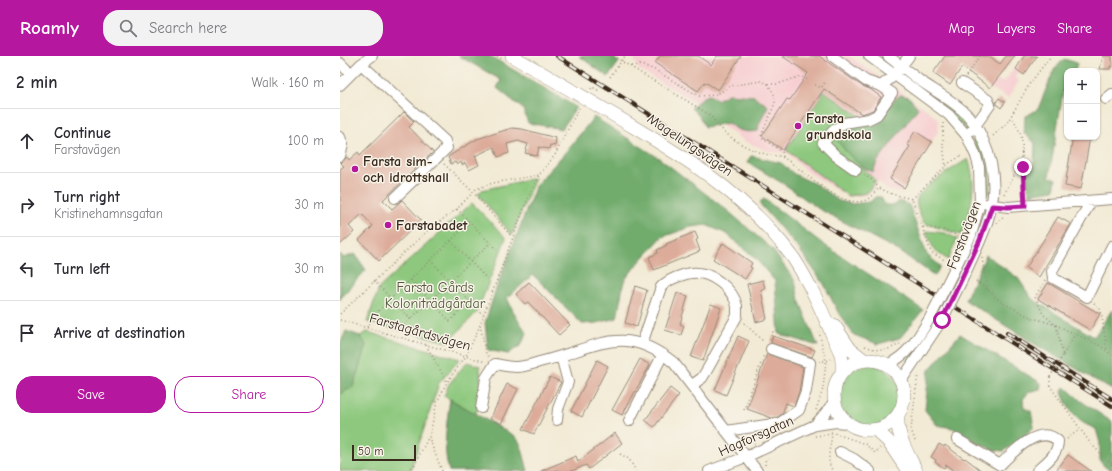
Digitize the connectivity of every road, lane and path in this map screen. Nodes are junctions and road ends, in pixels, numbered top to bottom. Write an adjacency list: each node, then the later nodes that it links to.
1 (497, 56): 10 (path)
2 (613, 56): 12 (path)
3 (625, 56): 12 (path)
4 (832, 56): 25 (street)
5 (869, 56): 17 (street, Farstavägen)
6 (888, 56): 15 (street, Farstavägen)
7 (909, 56): 15 (street)
8 (980, 56): 21 (path)
9 (1051, 56): 27 (path)
10 (507, 58): 26 (main road, Magelungsvägen)
11 (366, 59): 16 (street); 36 (street)
12 (622, 62): 14 (path); 18 (path)
13 (340, 63): 16 (street)
14 (630, 66): 22 (path); 37 (path)
15 (901, 66): 17 (street); 29 (street, Farstavägen)
16 (351, 74): 23 (street)
17 (895, 75): 25 (street); 30 (street, Farstavägen)
18 (610, 76)
19 (808, 80): 22 (path)
20 (826, 81): 24 (path)
21 (962, 83): 29 (street)
22 (768, 84): 37 (path)
23 (340, 85)
24 (815, 85)
25 (881, 86): 39 (street)
26 (585, 98): 40 (path); 73 (main road, Magelungsvägen)
27 (1012, 116): 31 (path); 33 (path)
28 (943, 117): 38 (path)
29 (976, 126): 30 (street); 49 (street, Farstavägen)
30 (967, 136): 48 (street, Farstavägen)
31 (993, 136)
32 (340, 137): 34 (street)
33 (1022, 150): 43 (path); 50 (path)
34 (340, 156)
35 (961, 156): 38 (path)
36 (437, 157): 42 (path); 44 (street)
37 (783, 157): 41 (path)
38 (946, 167): 45 (path)
39 (856, 170): 41 (path)
40 (539, 174): 42 (path); 54 (path)
41 (879, 188): 45 (path)
42 (473, 192): 51 (path); 54 (path)
43 (1004, 194)
44 (395, 198)
45 (912, 199): 53 (path)
46 (1112, 199): 47 (street)
47 (1091, 201): 50 (street); 64 (street)
48 (980, 203): 49 (street); 99 (street, Farstavägen, bridge)
49 (992, 206): 50 (street); 102 (street, Farstavägen, bridge)
50 (1025, 206)
51 (457, 209): 52 (path); 67 (path)
52 (470, 222): 56 (path); 57 (path)
53 (922, 227): 55 (path); 62 (path)
54 (513, 238): 77 (path)
55 (961, 238)
56 (450, 241): 61 (path); 63 (path)
57 (490, 243): 59 (path); 63 (path)
58 (1112, 246): 71 (street)
59 (498, 251)
60 (982, 254): 70 (path)
61 (430, 260): 65 (path); 68 (path)
62 (946, 261)
63 (470, 262): 66 (path); 68 (path)
64 (1052, 271): 71 (street); 82 (path)
65 (410, 279): 72 (path); 74 (path)
66 (487, 279)
67 (374, 281): 72 (path); 76 (path)
68 (450, 281): 74 (path); 75 (path)
69 (976, 281): 70 (path)
70 (988, 290): 82 (path)
71 (1087, 297): 91 (path)
72 (391, 298): 79 (path); 83 (path)
73 (817, 299): 97 (main road, Magelungsvägen); 100 (main road, Magelungsvägen)
74 (430, 300): 75 (path); 79 (path)
75 (470, 301): 77 (path)
76 (340, 314)
77 (483, 315): 81 (path)
78 (736, 316): 88 (street); 90 (path); 104 (street)
79 (411, 319): 84 (path)
80 (340, 320): 83 (path, Farstagårdsvägen)
81 (480, 324): 94 (path); 98 (path)
82 (1056, 325): 87 (path); 96 (path)
83 (367, 327): 89 (path, Farstagårdsvägen)
84 (401, 328)
85 (773, 331): 90 (path)
86 (818, 331): 110 (path)
87 (1075, 334): 91 (path); 96 (path)
88 (642, 344): 92 (street); 95 (street)
89 (426, 345): 94 (path, Farstagårdsvägen); 103 (path)
90 (769, 348): 107 (path); 115 (street)
91 (1107, 351): 93 (path)
92 (663, 354): 104 (street); 111 (street)
93 (1112, 355)
94 (466, 356): 98 (path, Farstagårdsvägen); 103 (path)
95 (560, 356): 98 (street); 109 (street)
96 (1063, 356): 113 (path, bridge)
97 (864, 360): 99 (main road); 100 (main road)
98 (494, 364): 106 (street)
99 (887, 365): 102 (main road)
100 (842, 372): 105 (main road)
101 (918, 372): 120 (path)
102 (901, 381): 108 (main road)
103 (447, 382): 117 (path)
104 (692, 385): 115 (street)
105 (834, 402): 110 (street, Hagforsgatan); 112 (main road)
106 (481, 408)
107 (744, 410)
108 (898, 416): 114 (main road); 137 (main road)
109 (557, 420)
110 (825, 420): 112 (street); 116 (path); 126 (street, Hagforsgatan)
111 (629, 421)
112 (846, 423): 114 (main road)
113 (1080, 429): 121 (path); 127 (path)
114 (876, 430): 136 (main road)
115 (726, 431): 126 (street)
116 (832, 434): 118 (path); 123 (path)
117 (429, 438): 131 (path); 132 (path)
118 (810, 438)
119 (957, 439): 121 (street)
120 (916, 447)
121 (1058, 447): 138 (street)
122 (840, 452): 135 (street)
123 (875, 452)
124 (620, 454): 133 (path)
125 (769, 456): 128 (path)
126 (746, 457): 128 (street); 134 (street, Hagforsgatan)
127 (1112, 465)
128 (761, 468)
129 (340, 470): 130 (path)
130 (343, 471)
131 (409, 471)
132 (442, 471)
133 (636, 471)
134 (709, 471)
135 (870, 471)
136 (908, 471)
137 (916, 471)
138 (1037, 471)

